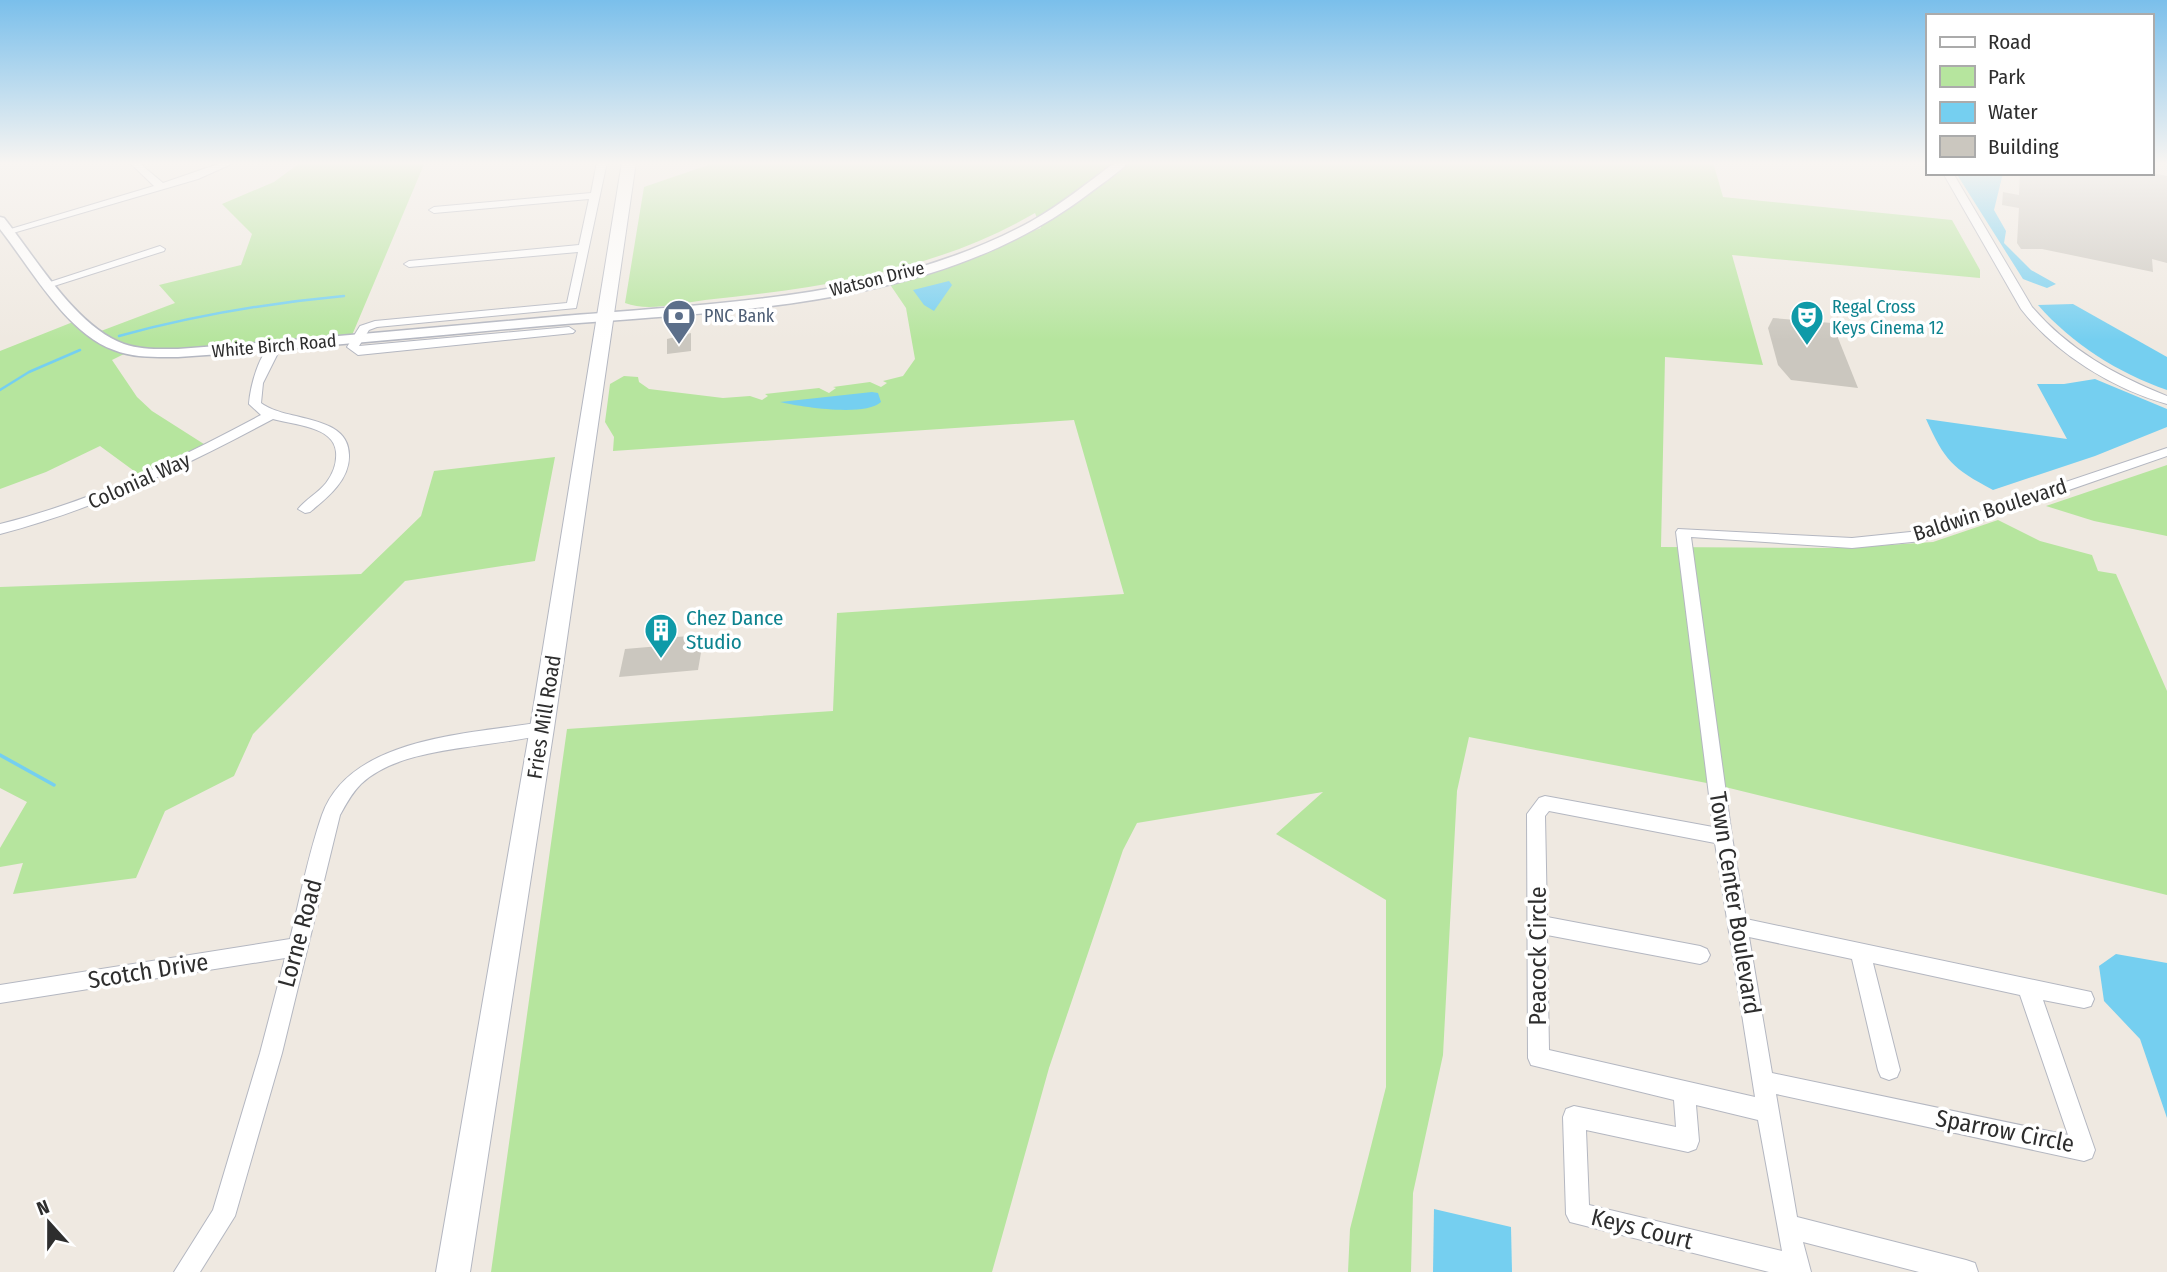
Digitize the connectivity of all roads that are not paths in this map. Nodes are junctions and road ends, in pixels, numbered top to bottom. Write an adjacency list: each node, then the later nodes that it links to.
1 (23, 221): 6 (street)
2 (590, 221): 7 (street)
3 (619, 221): 11 (main road, Fries Mill Road)
4 (1039, 221): 11 (street, Watson Drive)
5 (1976, 221): 15 (street)
6 (4, 226): 10 (street, White Birch Road)
7 (584, 248): 9 (street); 12 (street)
8 (160, 249): 10 (street)
9 (409, 264)
10 (50, 284): 14 (street, White Birch Road)
11 (604, 316): 12 (street, White Birch Road); 21 (main road, Fries Mill Road)
12 (516, 324): 13 (street); 14 (street, White Birch Road)
13 (569, 331)
14 (275, 347): 16 (street)
15 (2167, 400)
16 (271, 415): 18 (street); 19 (street, Colonial Way)
17 (2167, 452): 20 (street, Baldwin Boulevard)
18 (305, 509)
19 (0, 529)
20 (1683, 532): 22 (street, Town Center Boulevard)
21 (542, 728): 25 (street, Lorne Road); 38 (main road, Fries Mill Road)
22 (1723, 837): 23 (street, Peacock Circle); 24 (street, Town Center Boulevard)
23 (1537, 923): 27 (street); 33 (street, Peacock Circle)
24 (1738, 926): 26 (street); 32 (street, Town Center Boulevard)
25 (296, 947): 29 (street, Scotch Drive); 37 (street, Lorne Road)
26 (1860, 952): 28 (street); 31 (street)
27 (1700, 955)
28 (2028, 987): 30 (street); 32 (street, Sparrow Circle)
29 (0, 993)
30 (2084, 999)
31 (1889, 1070)
32 (1763, 1081): 34 (street, Town Center Boulevard)
33 (1684, 1091): 34 (street, Peacock Circle); 36 (street, Keys Court)
34 (1768, 1111): 35 (street, Town Center Boulevard)
35 (1787, 1226): 36 (street, Town Center Boulevard); 39 (street)
36 (1798, 1270)
37 (186, 1272)
38 (453, 1272)
39 (1966, 1272)

